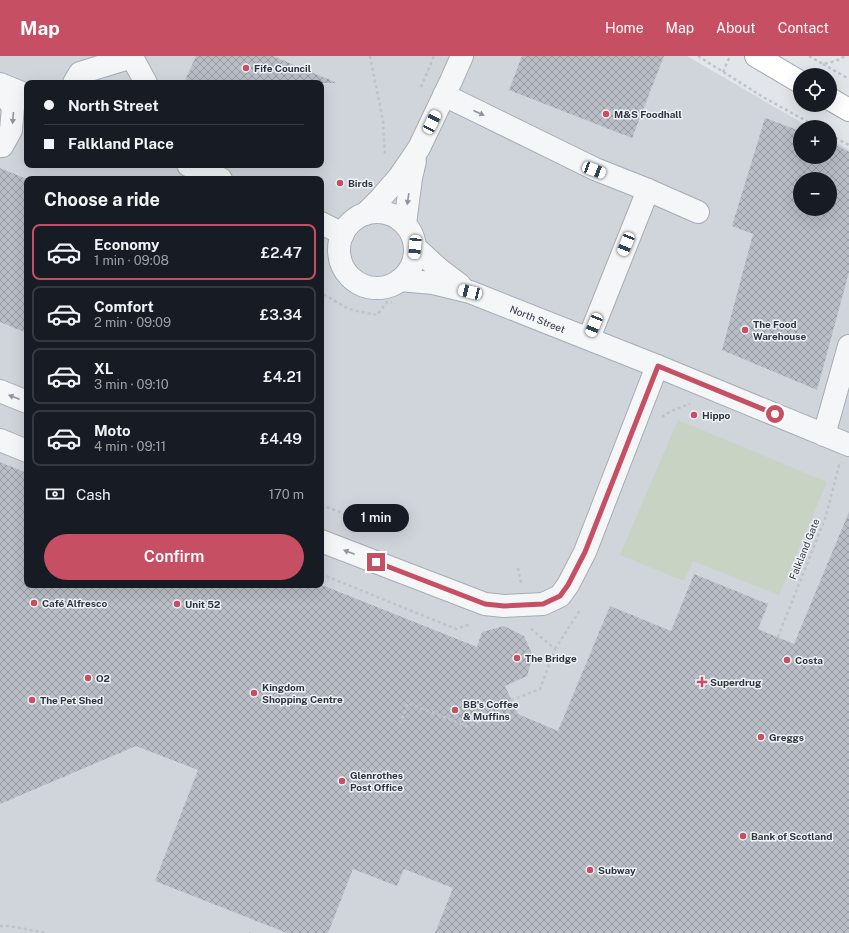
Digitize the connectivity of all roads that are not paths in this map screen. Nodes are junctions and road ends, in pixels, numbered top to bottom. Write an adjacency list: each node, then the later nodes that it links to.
1 (462, 56): 10 (street)
2 (756, 56): 4 (main road)
3 (133, 57): 5 (street); 6 (street)
4 (793, 78)
5 (76, 80)
6 (144, 80)
7 (0, 84): 9 (street)
8 (0, 89): 13 (street, one-way to 13)
9 (24, 94)
10 (444, 96): 14 (street); 17 (street, one-way to 17)
11 (837, 103): 12 (main road)
12 (849, 110)
13 (0, 146)
14 (419, 148): 19 (street); 21 (street, one-way to 21)
15 (195, 168): 16 (street)
16 (214, 176)
17 (648, 190): 18 (street); 26 (street)
18 (698, 212)
19 (365, 214): 21 (street); 22 (street)
20 (324, 224): 22 (street)
21 (405, 224): 23 (street)
22 (343, 234): 24 (street)
23 (415, 247): 24 (street); 25 (street, North Street)
24 (400, 280): 25 (street, North Street)
25 (470, 292): 26 (street, North Street)
26 (589, 338): 28 (street, North Street)
27 (849, 346): 31 (street)
28 (658, 366): 31 (street, North Street); 35 (street, one-way to 35)
29 (0, 391): 30 (street, one-way to 29)
30 (24, 401)
31 (824, 435): 33 (street, North Street)
32 (0, 440): 34 (street)
33 (849, 445)
34 (24, 450)
35 (324, 542)

